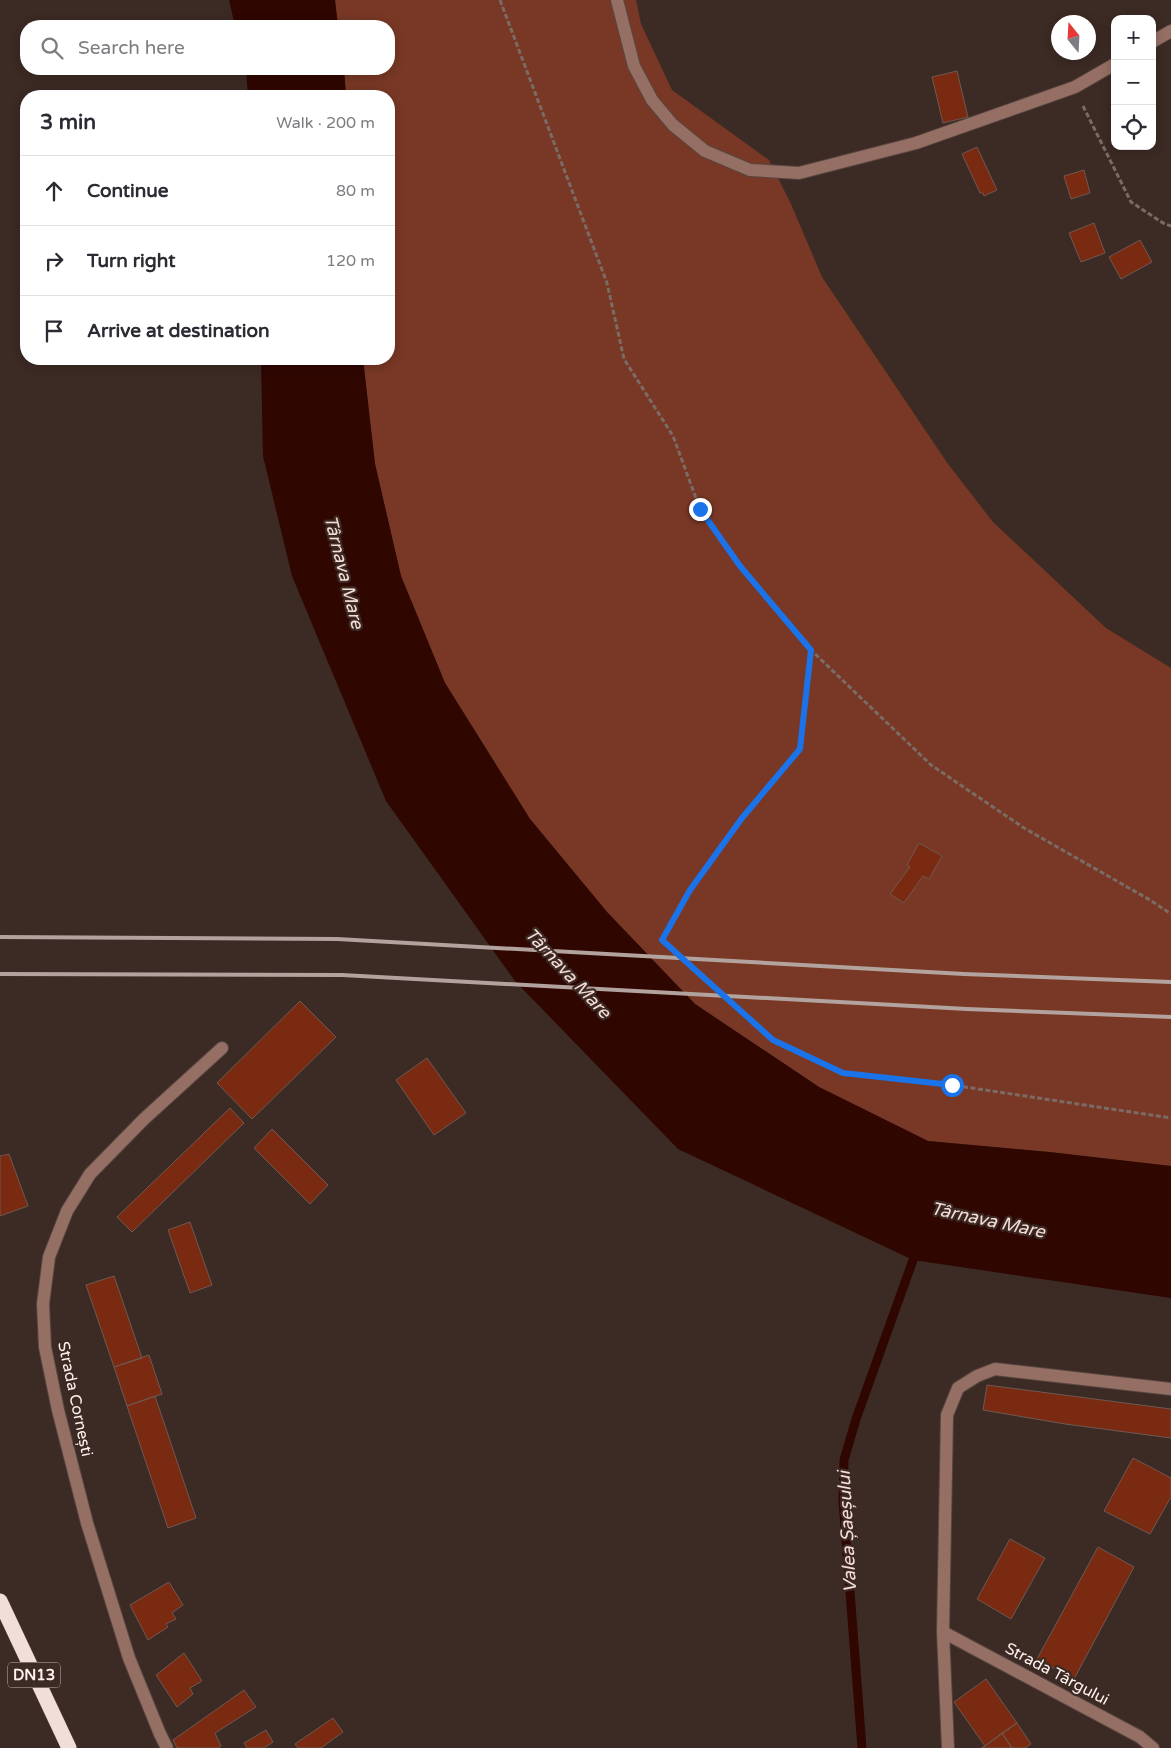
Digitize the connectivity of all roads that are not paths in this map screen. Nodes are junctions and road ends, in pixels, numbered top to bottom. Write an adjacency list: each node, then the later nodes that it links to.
1 (617, 0): 4 (street)
2 (1171, 32): 3 (street)
3 (1156, 40)
4 (1111, 66)
5 (222, 1048): 10 (street, Strada Cornești)
6 (1171, 1389): 8 (street)
7 (0, 1601): 9 (highway, DN13)
8 (943, 1632): 11 (street); 12 (street, Strada Târgului)
9 (69, 1748)
10 (167, 1748)
11 (948, 1748)
12 (1153, 1748)

